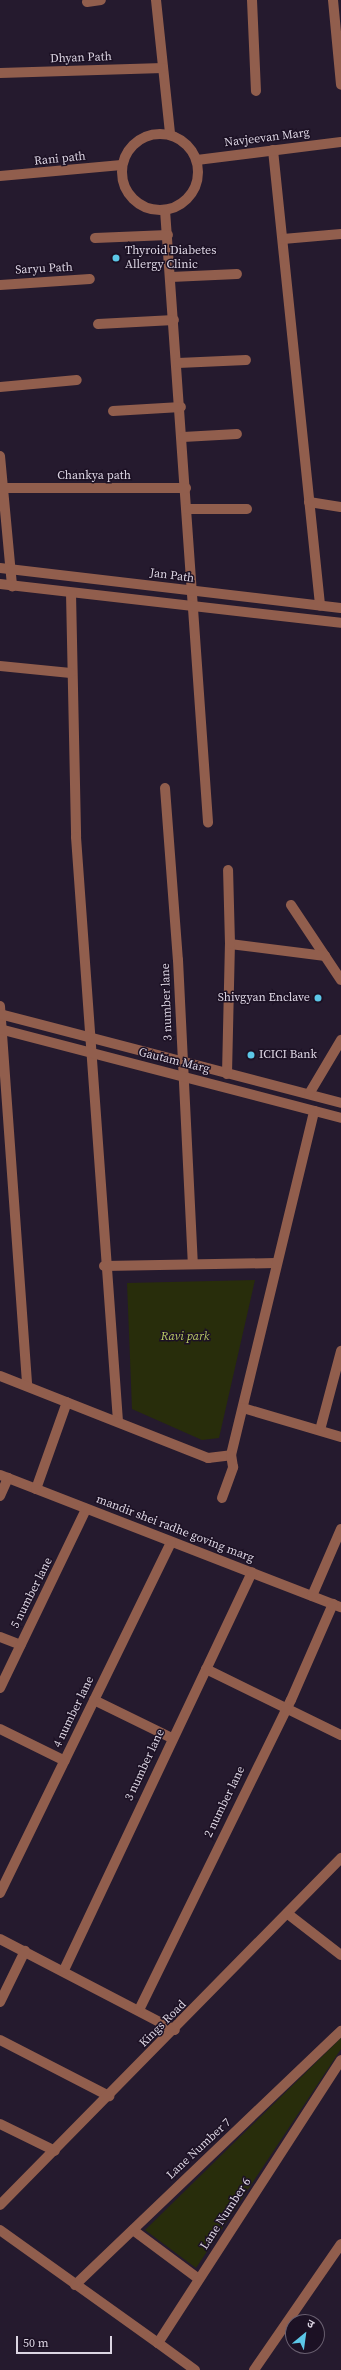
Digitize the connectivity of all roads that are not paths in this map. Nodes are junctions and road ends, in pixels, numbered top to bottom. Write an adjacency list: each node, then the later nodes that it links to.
1 (101, 0): 5 (street)
2 (156, 0): 7 (street)
3 (252, 0): 10 (street)
4 (333, 0): 6 (street)
5 (87, 2)
6 (340, 55): 9 (street)
7 (162, 68): 8 (street, Dhyan Path); 11 (street)
8 (0, 73)
9 (341, 85)
10 (256, 91)
11 (170, 134): 14 (street); 15 (street)
12 (341, 142): 13 (street, Navjeevan Marg)
13 (273, 150): 14 (street, Navjeevan Marg); 21 (street)
14 (197, 160): 17 (street)
15 (122, 165): 16 (street, Rani path); 17 (street)
16 (0, 176)
17 (165, 210): 19 (street)
18 (341, 234): 21 (street)
19 (168, 236): 20 (street); 23 (street)
20 (95, 238)
21 (283, 239): 39 (street)
22 (237, 274): 23 (street)
23 (171, 277): 26 (street)
24 (90, 279): 25 (street, Saryu Path)
25 (0, 284)
26 (174, 320): 27 (street); 29 (street)
27 (98, 324)
28 (246, 360): 29 (street)
29 (178, 363): 32 (street)
30 (77, 380): 31 (street)
31 (0, 387)
32 (181, 408): 33 (street); 35 (street)
33 (113, 411)
34 (237, 434): 35 (street)
35 (183, 437): 38 (street)
36 (0, 457): 37 (street)
37 (2, 488): 38 (street, Chankya path); 44 (street)
38 (186, 488): 41 (street)
39 (309, 502): 40 (street); 50 (street)
40 (341, 507)
41 (187, 509): 42 (street); 47 (street)
42 (247, 509)
43 (0, 568): 44 (street, Jan Path)
44 (12, 569): 46 (street); 47 (street, Jan Path)
45 (0, 584): 46 (street)
46 (12, 586): 48 (street)
47 (194, 591): 49 (street); 50 (street, Jan Path)
48 (71, 593): 49 (street); 54 (street)
49 (195, 604): 52 (street); 56 (street)
50 (320, 606): 51 (street, Jan Path)
51 (341, 608)
52 (341, 623)
53 (0, 666): 54 (street)
54 (71, 673): 64 (street)
55 (165, 788): 67 (street, 3 number lane)
56 (208, 822)
57 (228, 870): 59 (street)
58 (291, 905): 60 (street)
59 (230, 944): 60 (street); 68 (street)
60 (325, 956): 61 (street)
61 (341, 980)
62 (0, 1011): 63 (street); 64 (street)
63 (0, 1030): 66 (street, Gautam Marg); 79 (street)
64 (91, 1038): 66 (street); 67 (street)
65 (341, 1040): 70 (street)
66 (92, 1054): 69 (street, Gautam Marg); 76 (street)
67 (182, 1062): 68 (street); 69 (street, 3 number lane)
68 (227, 1074): 70 (street)
69 (183, 1077): 72 (street, Gautam Marg); 75 (street, 3 number lane)
70 (309, 1094): 71 (street)
71 (341, 1103)
72 (314, 1111): 73 (street, Gautam Marg); 74 (street)
73 (341, 1118)
74 (276, 1263): 75 (street); 81 (street)
75 (193, 1264): 76 (street)
76 (104, 1266): 82 (street)
77 (341, 1351): 83 (street)
78 (0, 1376): 79 (street)
79 (27, 1386): 80 (street)
80 (67, 1402): 82 (street); 87 (street)
81 (244, 1408): 83 (street); 85 (street)
82 (118, 1421): 85 (street)
83 (320, 1430): 84 (street)
84 (341, 1436)
85 (231, 1455): 89 (street)
86 (4, 1477): 87 (street, mandir shei radhe goving marg); 88 (street)
87 (36, 1489): 90 (street, mandir shei radhe goving marg)
88 (0, 1496)
89 (222, 1498)
90 (86, 1509): 92 (street, mandir shei radhe goving marg); 97 (street, 5 number lane)
91 (341, 1529): 94 (street)
92 (171, 1542): 93 (street, mandir shei radhe goving marg); 100 (street, 4 number lane)
93 (252, 1572): 94 (street, mandir shei radhe goving marg); 98 (street, 3 number lane)
94 (312, 1596): 95 (street, mandir shei radhe goving marg)
95 (337, 1606): 101 (street, 2 number lane)
96 (0, 1637): 97 (street)
97 (21, 1645): 99 (street, 5 number lane)
98 (206, 1669): 101 (street); 104 (street, 3 number lane)
99 (0, 1688)
100 (94, 1700): 104 (street); 105 (street, 4 number lane)
101 (286, 1710): 103 (street); 114 (street, 2 number lane)
102 (0, 1729): 105 (street)
103 (341, 1736)
104 (172, 1738): 112 (street, 3 number lane)
105 (65, 1761): 107 (street, 4 number lane)
106 (341, 1858): 108 (street, Kings Road)
107 (0, 1893)
108 (288, 1914): 111 (street); 115 (street, Kings Road)
109 (0, 1939): 110 (street)
110 (25, 1951): 112 (street); 113 (street)
111 (341, 1955)
112 (64, 1970): 114 (street)
113 (0, 2002)
114 (139, 2010): 115 (street)
115 (174, 2030): 119 (street, Kings Road)
116 (341, 2031): 124 (street, Lane Number 7)
117 (0, 2040): 119 (street)
118 (341, 2060): 126 (street, Lane Number 6)
119 (109, 2096): 121 (street, Kings Road)
120 (0, 2124): 121 (street)
121 (55, 2151): 122 (street, Kings Road)
122 (0, 2205)
123 (0, 2230): 127 (street)
124 (133, 2230): 126 (street); 127 (street, Lane Number 7)
125 (341, 2244): 130 (street)
126 (199, 2280): 128 (street, Lane Number 6)
127 (75, 2285): 128 (street)
128 (158, 2343): 129 (street)
129 (195, 2370)
130 (254, 2370)

